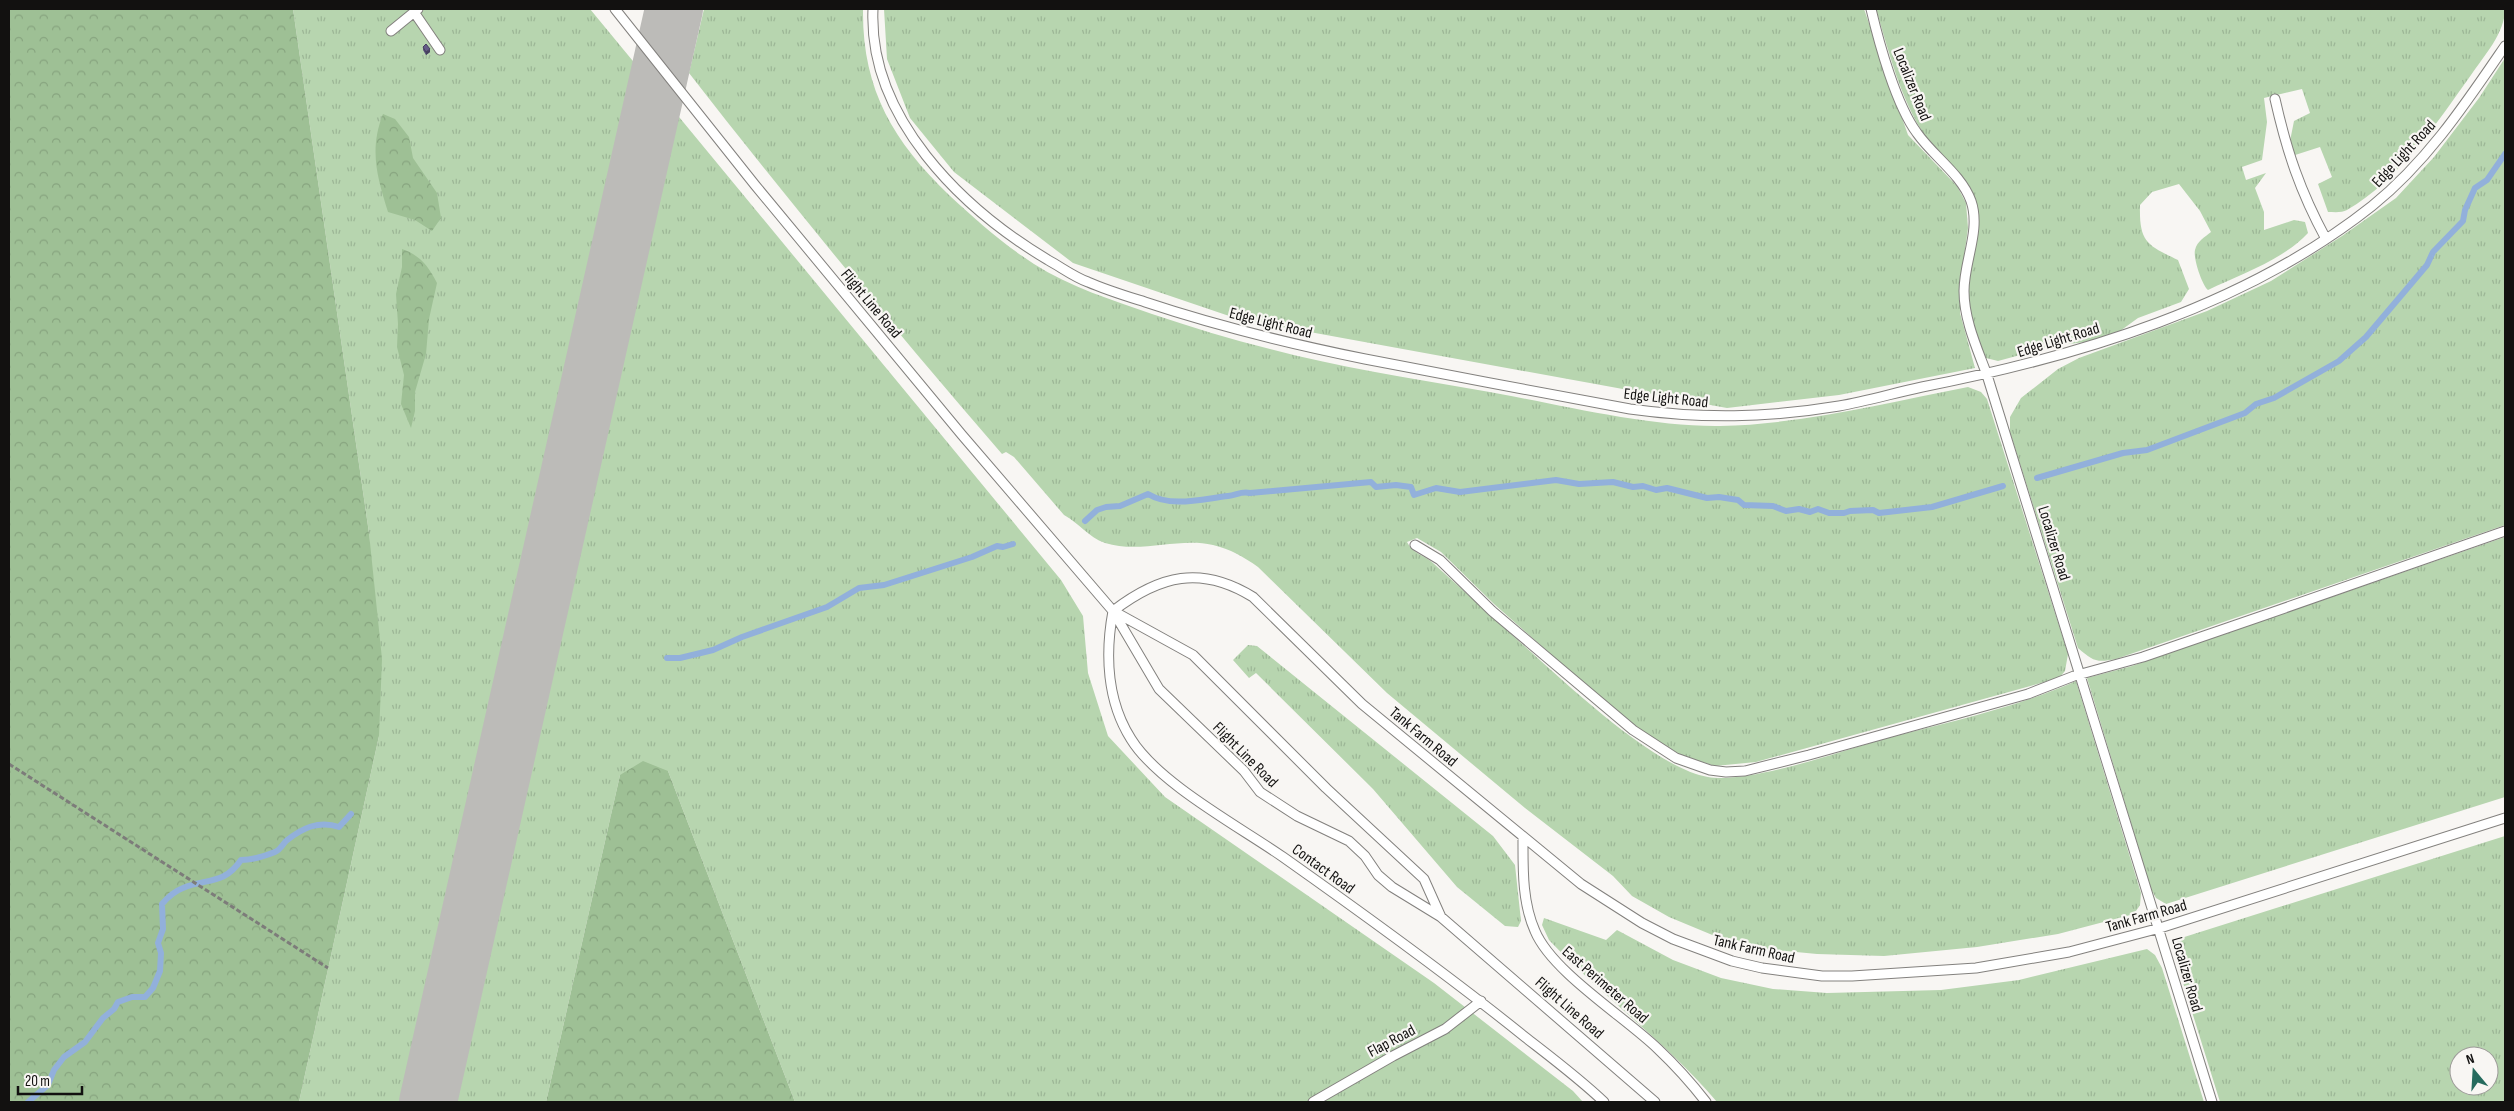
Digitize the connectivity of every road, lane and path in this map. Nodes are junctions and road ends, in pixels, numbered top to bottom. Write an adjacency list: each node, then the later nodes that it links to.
1 (615, 9): 13 (lane, Flight Line Road)
2 (873, 9): 10 (lane, Edge Light Road)
3 (1872, 9): 10 (lane, Localizer Road)
4 (416, 10): 5 (lane); 7 (lane)
5 (391, 31)
6 (2505, 46): 9 (lane, Edge Light Road)
7 (440, 50)
8 (2275, 100): 9 (lane)
9 (2326, 239): 10 (lane, Edge Light Road)
10 (1987, 375): 14 (lane, Localizer Road)
11 (2505, 531): 14 (lane)
12 (1415, 545): 14 (lane)
13 (1113, 611): 17 (lane, Tank Farm Road); 18 (lane, Flight Line Road); 18 (lane, Flight Line Road); 21 (lane, Contact Road)
14 (2080, 674): 19 (lane, Localizer Road)
15 (9, 764): 20 (path)
16 (2505, 818): 19 (lane, Tank Farm Road)
17 (1523, 838): 19 (lane, Tank Farm Road); 25 (lane, East Perimeter Road)
18 (1441, 917): 24 (lane, Flight Line Road)
19 (2160, 928): 26 (lane, Localizer Road)
20 (328, 968)
21 (1481, 1001): 22 (lane, Flap Road); 23 (lane, Contact Road)
22 (1313, 1102)
23 (1604, 1102)
24 (1655, 1102)
25 (1706, 1102)
26 (2212, 1102)

